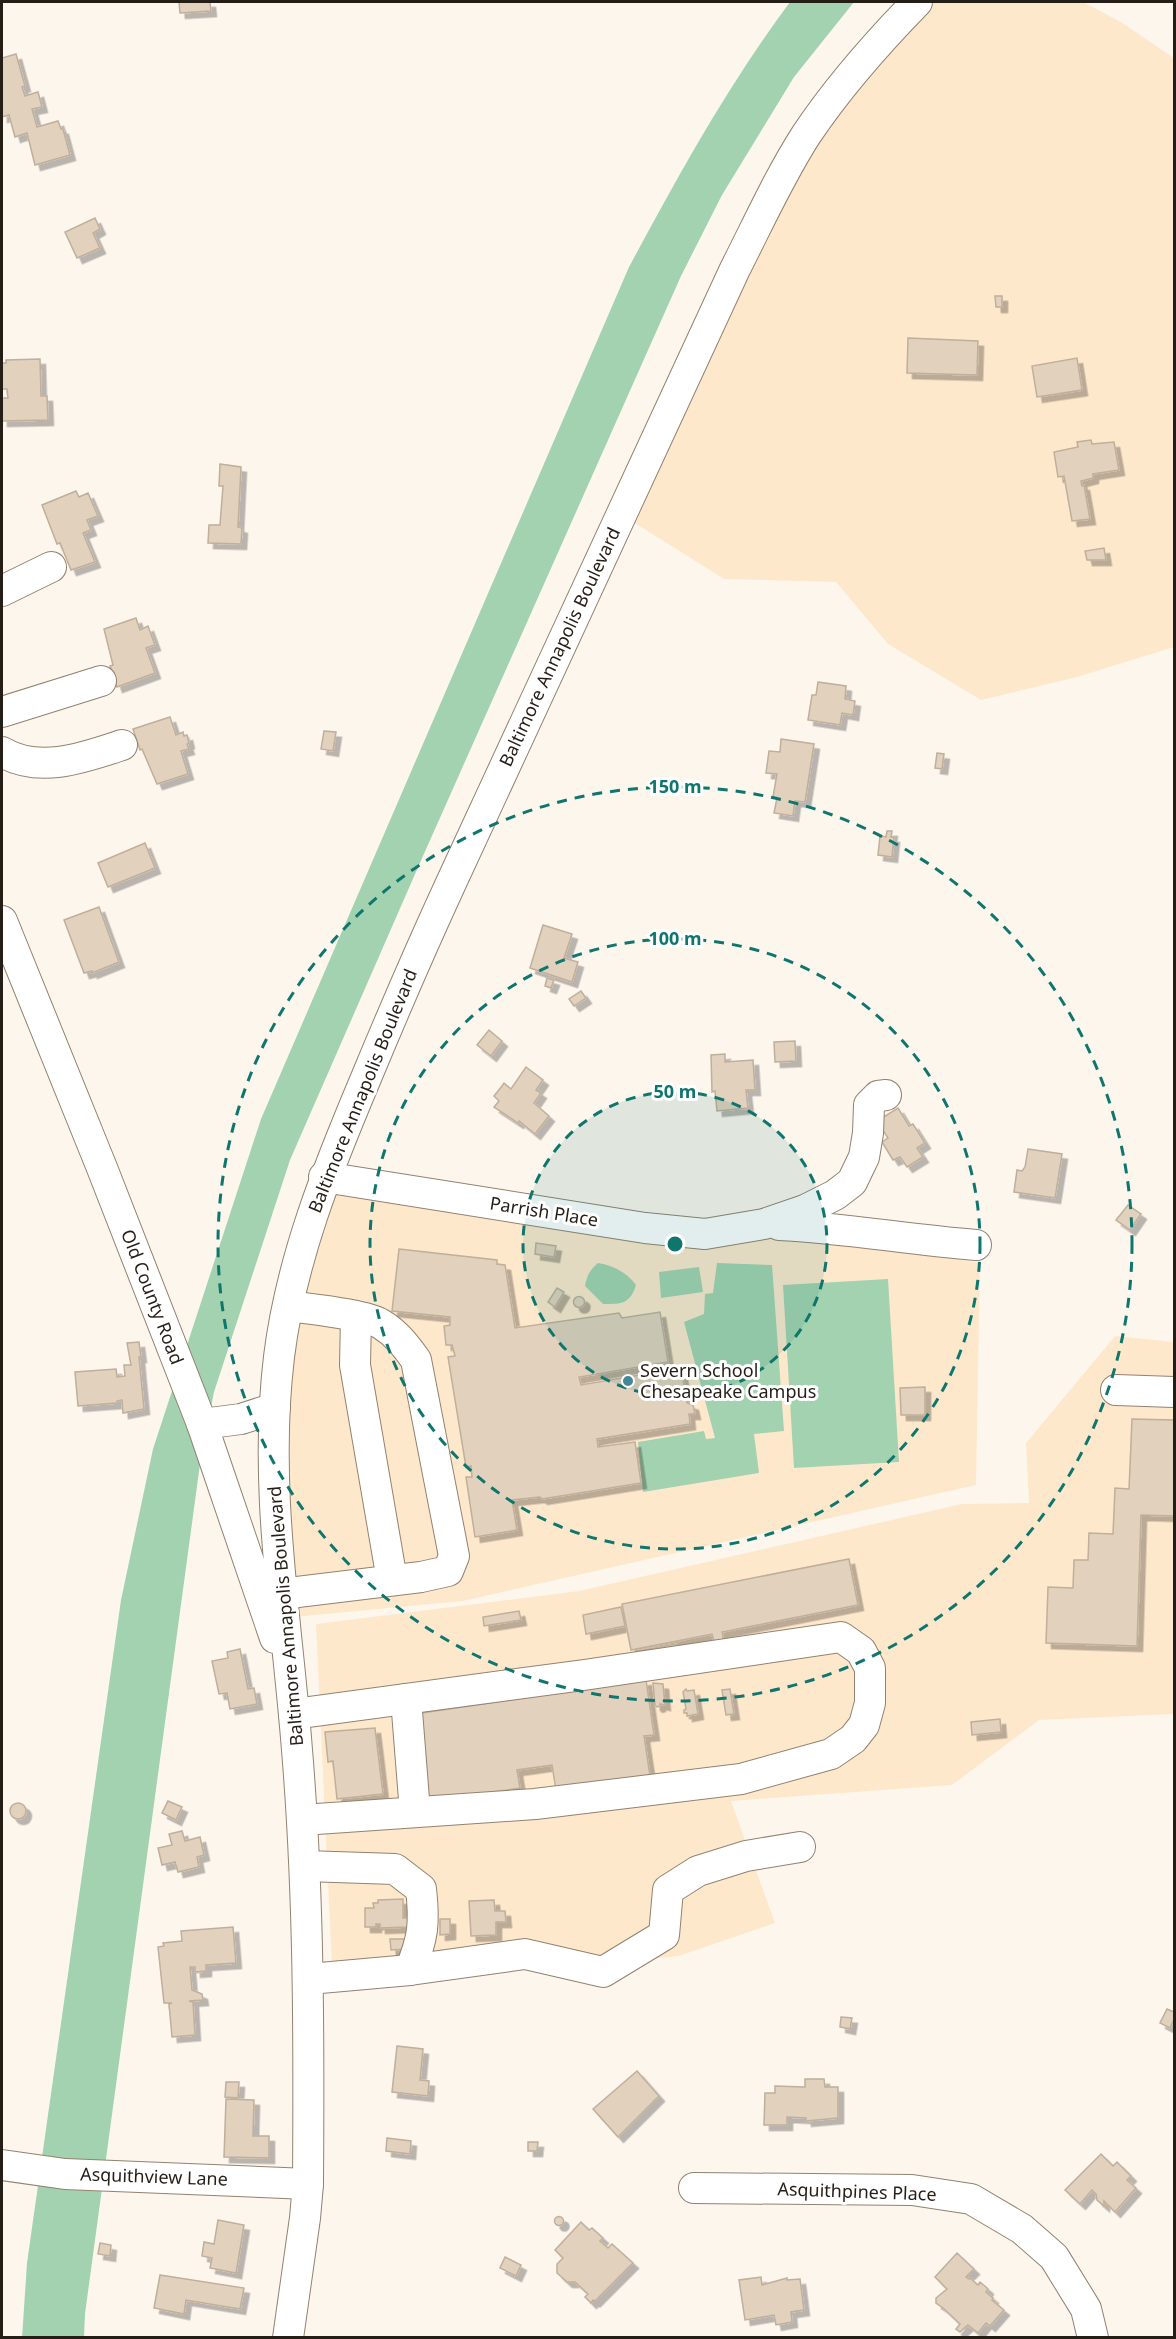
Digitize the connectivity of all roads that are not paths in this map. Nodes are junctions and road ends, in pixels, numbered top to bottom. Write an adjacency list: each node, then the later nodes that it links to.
1 (917, 2): 10 (street, Baltimore Annapolis Boulevard)
2 (51, 567): 3 (street)
3 (2, 591)
4 (101, 681): 5 (street)
5 (2, 712)
6 (122, 745): 7 (street)
7 (2, 752)
8 (2, 921): 18 (street, Old County Road)
9 (886, 1095): 11 (street)
10 (324, 1177): 11 (street, Parrish Place); 13 (street, Baltimore Annapolis Boulevard)
11 (764, 1224): 12 (street)
12 (976, 1245)
13 (289, 1306): 14 (street); 17 (street, Baltimore Annapolis Boulevard)
14 (356, 1317): 19 (street); 19 (street)
15 (1116, 1390): 16 (street)
16 (1174, 1392)
17 (275, 1408): 18 (street); 20 (street, Baltimore Annapolis Boulevard)
18 (202, 1424): 21 (street, Old County Road)
19 (393, 1580): 20 (street)
20 (281, 1594): 21 (street, Baltimore Annapolis Boulevard)
21 (290, 1678): 23 (street, Baltimore Annapolis Boulevard)
22 (405, 1699): 23 (street); 24 (street); 24 (street)
23 (294, 1714): 25 (street, Baltimore Annapolis Boulevard)
24 (415, 1812): 25 (street)
25 (302, 1820): 27 (street, Baltimore Annapolis Boulevard)
26 (800, 1846): 28 (street)
27 (305, 1866): 28 (street); 29 (street, Baltimore Annapolis Boulevard)
28 (410, 1970): 29 (street)
29 (309, 1979): 31 (street, Baltimore Annapolis Boulevard)
30 (2, 2165): 31 (street, Asquithview Lane)
31 (308, 2184): 33 (street, Baltimore Annapolis Boulevard)
32 (694, 2188): 34 (street, Asquithpines Place)
33 (288, 2337)
34 (1093, 2337)

